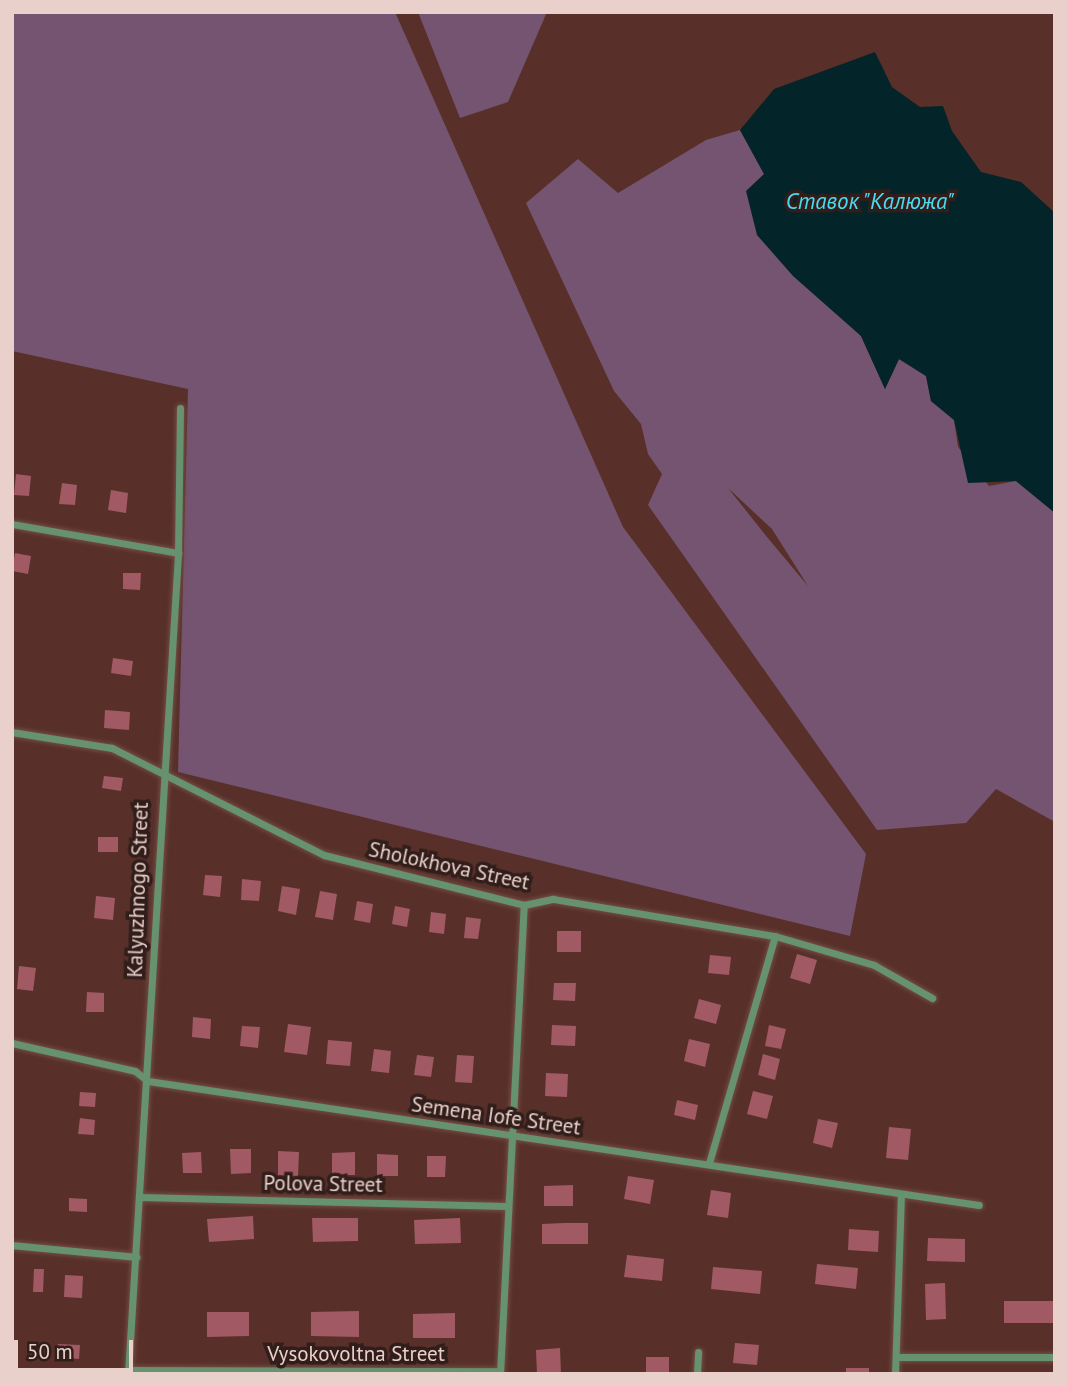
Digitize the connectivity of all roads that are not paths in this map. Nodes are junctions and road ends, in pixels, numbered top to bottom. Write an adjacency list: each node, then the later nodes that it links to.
1 (180, 408): 3 (street, Kalyuzhnogo Street)
2 (12, 524): 3 (street)
3 (178, 553): 5 (street, Kalyuzhnogo Street)
4 (12, 732): 5 (street, Sholokhova Street)
5 (161, 769): 6 (street, Sholokhova Street); 10 (street, Kalyuzhnogo Street)
6 (524, 905): 7 (street, Sholokhova Street); 11 (street)
7 (775, 936): 8 (street, Sholokhova Street); 12 (street)
8 (932, 998)
9 (12, 1043): 10 (street, Semena Iofe Street)
10 (148, 1081): 11 (street, Semena Iofe Street); 14 (street, Kalyuzhnogo Street)
11 (508, 1137): 12 (street, Semena Iofe Street); 16 (street)
12 (709, 1163): 13 (street, Semena Iofe Street)
13 (901, 1194): 15 (street, Semena Iofe Street); 20 (street)
14 (140, 1197): 16 (street, Polova Street); 18 (street, Kalyuzhnogo Street)
15 (979, 1205)
16 (506, 1206): 23 (street)
17 (12, 1245): 18 (street)
18 (136, 1257): 22 (street, Kalyuzhnogo Street)
19 (698, 1352): 24 (street)
20 (896, 1357): 21 (street); 25 (street)
21 (1055, 1357)
22 (128, 1372): 23 (street, Vysokovoltna Street)
23 (500, 1373)
24 (697, 1374)
25 (895, 1374)

